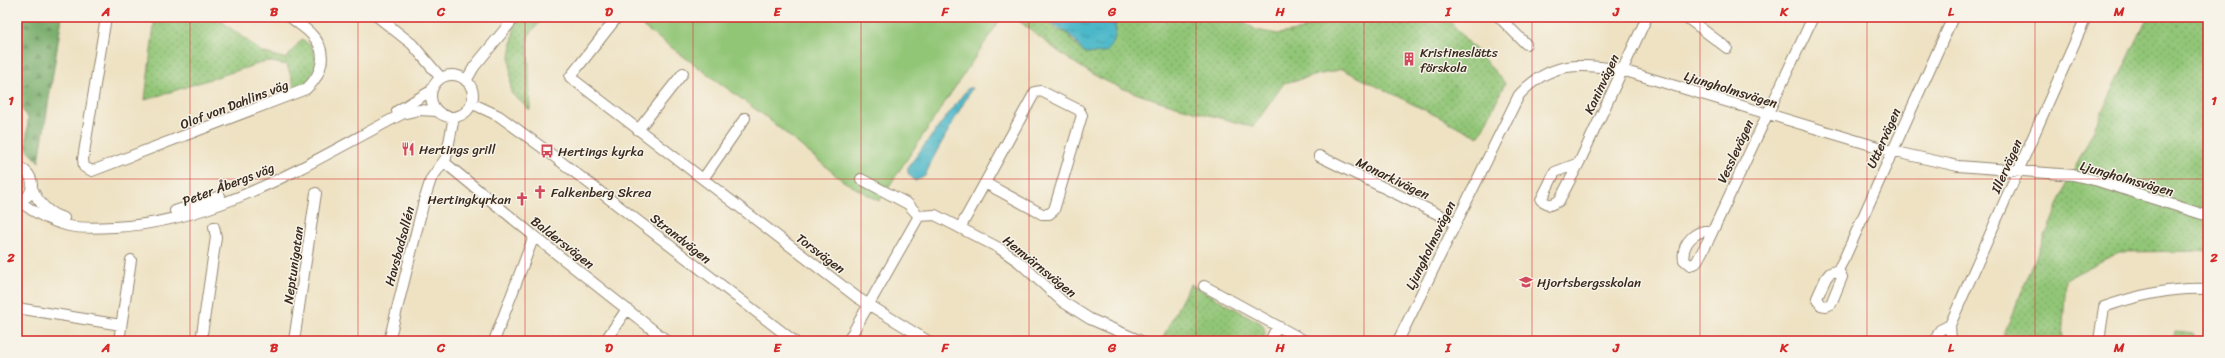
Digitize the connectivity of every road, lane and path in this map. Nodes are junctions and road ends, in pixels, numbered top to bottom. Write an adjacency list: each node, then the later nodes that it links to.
1 (106, 17): 2 (street, Olof von Dahlins väg)
2 (290, 17)
3 (378, 17): 16 (street)
4 (515, 17): 17 (street)
5 (1499, 17): 12 (street)
6 (1647, 17): 14 (street, Kaninvägen)
7 (1686, 17): 13 (street)
8 (1813, 17): 21 (street, Vesslevägen)
9 (1953, 17): 25 (street, Uttervägen)
10 (2086, 17): 30 (street, Illervägen)
11 (615, 20): 24 (street, Torsvägen)
12 (1526, 44)
13 (1727, 48)
14 (1622, 70): 21 (street, Ljungholmsvägen); 28 (street, Kaninvägen); 39 (street, Ljungholmsvägen)
15 (683, 73): 24 (street)
16 (441, 78): 17 (street); 18 (street)
17 (466, 81): 19 (street)
18 (431, 91): 20 (street); 34 (street, Peter Åbergs väg)
19 (471, 103): 22 (street); 61 (street, Strandvägen)
20 (437, 111): 22 (street); 36 (street, Peter Åbergs väg)
21 (1767, 114): 25 (street, Ljungholmsvägen); 42 (street, Vesslevägen)
22 (454, 116): 27 (street)
23 (745, 118): 31 (street)
24 (638, 130): 31 (street, Torsvägen)
25 (1891, 151): 30 (street, Ljungholmsvägen); 45 (street, Uttervägen)
26 (1318, 156): 39 (street, Monarkivägen)
27 (444, 162): 43 (street, Baldersvägen); 57 (street, Havsbadsallén)
28 (1579, 163)
29 (17, 167): 34 (street, Peter Åbergs väg)
30 (2018, 170): 38 (street, Ljungholmsvägen); 52 (street, Illervägen)
31 (703, 179): 48 (street, Torsvägen)
32 (861, 179): 37 (street)
33 (985, 183): 33 (street); 41 (street)
34 (32, 188): 36 (street, Peter Åbergs väg)
35 (316, 193): 56 (street, Neptunigatan)
36 (19, 202)
37 (918, 216): 41 (street, Hemvärnsvägen); 48 (street)
38 (2208, 216)
39 (1456, 223): 67 (street, Ljungholmsvägen)
40 (214, 227): 55 (street)
41 (960, 228): 64 (street, Hemvärnsvägen)
42 (1712, 230)
43 (534, 236): 50 (street, Baldersvägen); 58 (street)
44 (131, 260): 51 (street)
45 (1838, 270)
46 (1204, 286): 53 (street)
47 (2208, 289): 70 (street)
48 (868, 305): 62 (street); 63 (street, Torsvägen)
49 (17, 308): 51 (street)
50 (626, 309): 59 (street); 60 (street, Baldersvägen)
51 (121, 325): 54 (street)
52 (1950, 325): 68 (street, Illervägen); 69 (street, Illervägen)
53 (1277, 327): 65 (street); 66 (street)
54 (119, 341)
55 (201, 341)
56 (294, 341)
57 (389, 341)
58 (494, 341)
59 (605, 341)
60 (667, 341)
61 (794, 341)
62 (848, 341)
63 (928, 341)
64 (1141, 341)
65 (1270, 341)
66 (1305, 341)
67 (1398, 341)
68 (1935, 341)
69 (1951, 341)
70 (2099, 341)

